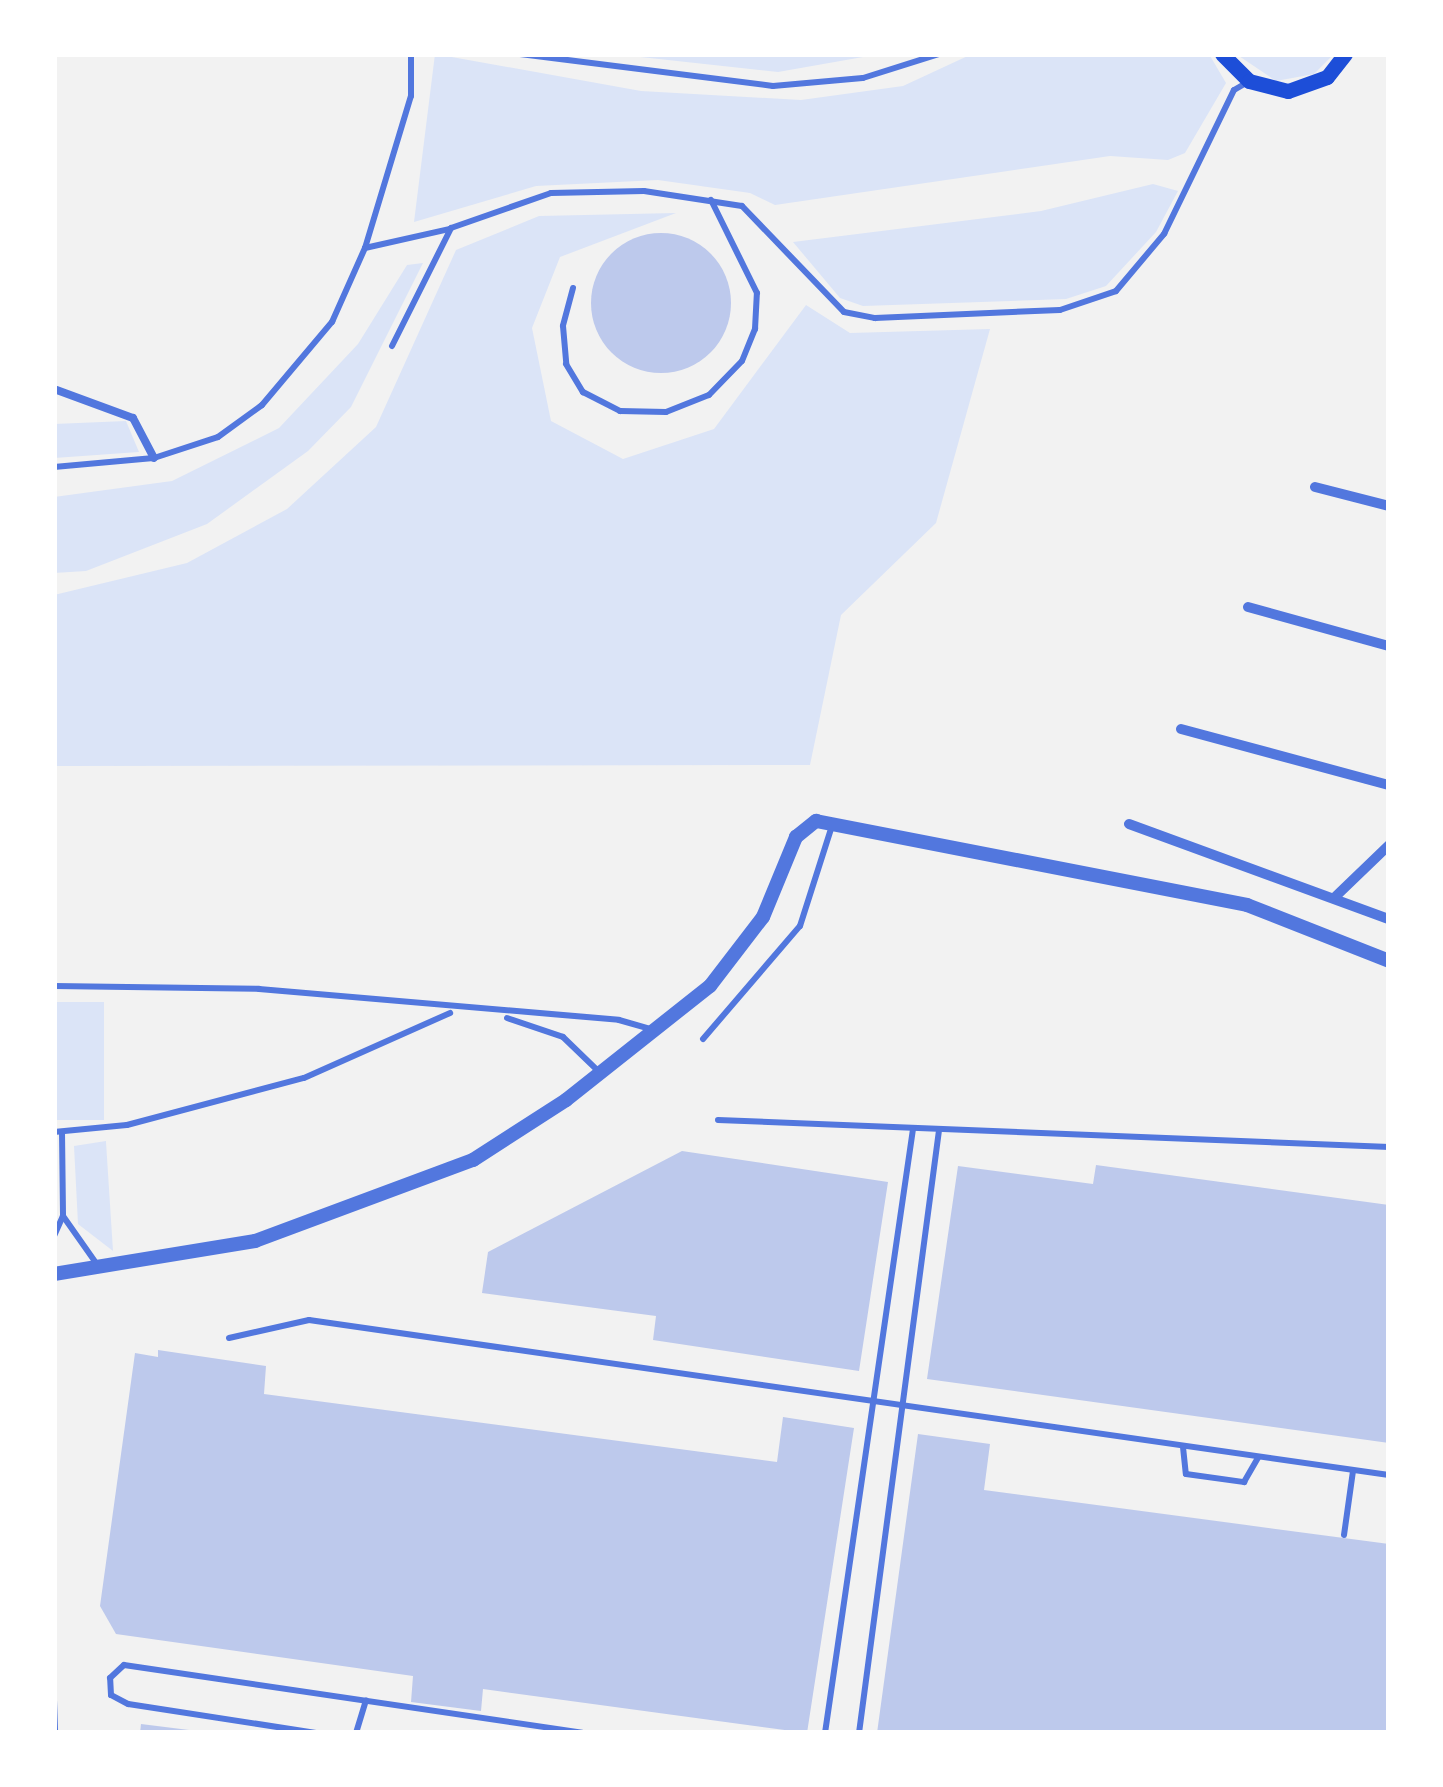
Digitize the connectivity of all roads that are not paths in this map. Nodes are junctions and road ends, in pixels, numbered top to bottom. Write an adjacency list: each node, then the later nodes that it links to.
1 (411, 54): 9 (lane)
2 (520, 54): 3 (lane)
3 (939, 54)
4 (1222, 54): 6 (main road)
5 (1345, 54): 6 (main road)
6 (1249, 81): 7 (lane)
7 (709, 197): 8 (lane); 10 (lane)
8 (451, 228): 9 (lane); 11 (lane)
9 (365, 248): 13 (lane)
10 (573, 288)
11 (392, 346)
12 (54, 388): 13 (street)
13 (154, 458): 14 (lane)
14 (54, 467)
15 (1315, 487): 16 (street)
16 (1389, 506)
17 (1248, 608): 18 (street)
18 (1389, 646)
19 (1181, 729): 20 (street)
20 (1389, 785)
21 (833, 823): 26 (street); 30 (street); 31 (lane)
22 (1129, 824): 24 (street)
23 (1389, 845): 24 (street)
24 (1335, 897): 25 (street)
25 (1389, 919)
26 (1389, 961)
27 (54, 986): 28 (lane)
28 (452, 1011): 29 (lane); 36 (lane)
29 (498, 1015): 30 (lane); 32 (lane)
30 (658, 1031): 32 (street)
31 (704, 1039)
32 (600, 1073): 40 (street)
33 (718, 1120): 34 (lane)
34 (913, 1129): 35 (lane); 43 (lane)
35 (939, 1130): 37 (lane); 44 (lane)
36 (58, 1132): 38 (lane)
37 (1389, 1147)
38 (63, 1216): 39 (lane); 40 (lane)
39 (54, 1236)
40 (101, 1270): 41 (street)
41 (54, 1274)
42 (229, 1339): 43 (lane)
43 (873, 1402): 44 (lane); 57 (lane)
44 (902, 1407): 45 (lane); 58 (lane)
45 (1184, 1447): 46 (lane); 46 (lane)
46 (1258, 1458): 47 (lane)
47 (1353, 1471): 48 (lane); 49 (lane)
48 (1389, 1475)
49 (1344, 1535)
50 (54, 1701): 53 (lane)
51 (366, 1701): 52 (lane); 54 (lane); 55 (lane)
52 (530, 1729): 56 (lane)
53 (55, 1733)
54 (316, 1733)
55 (356, 1733)
56 (582, 1733)
57 (825, 1733)
58 (859, 1733)

